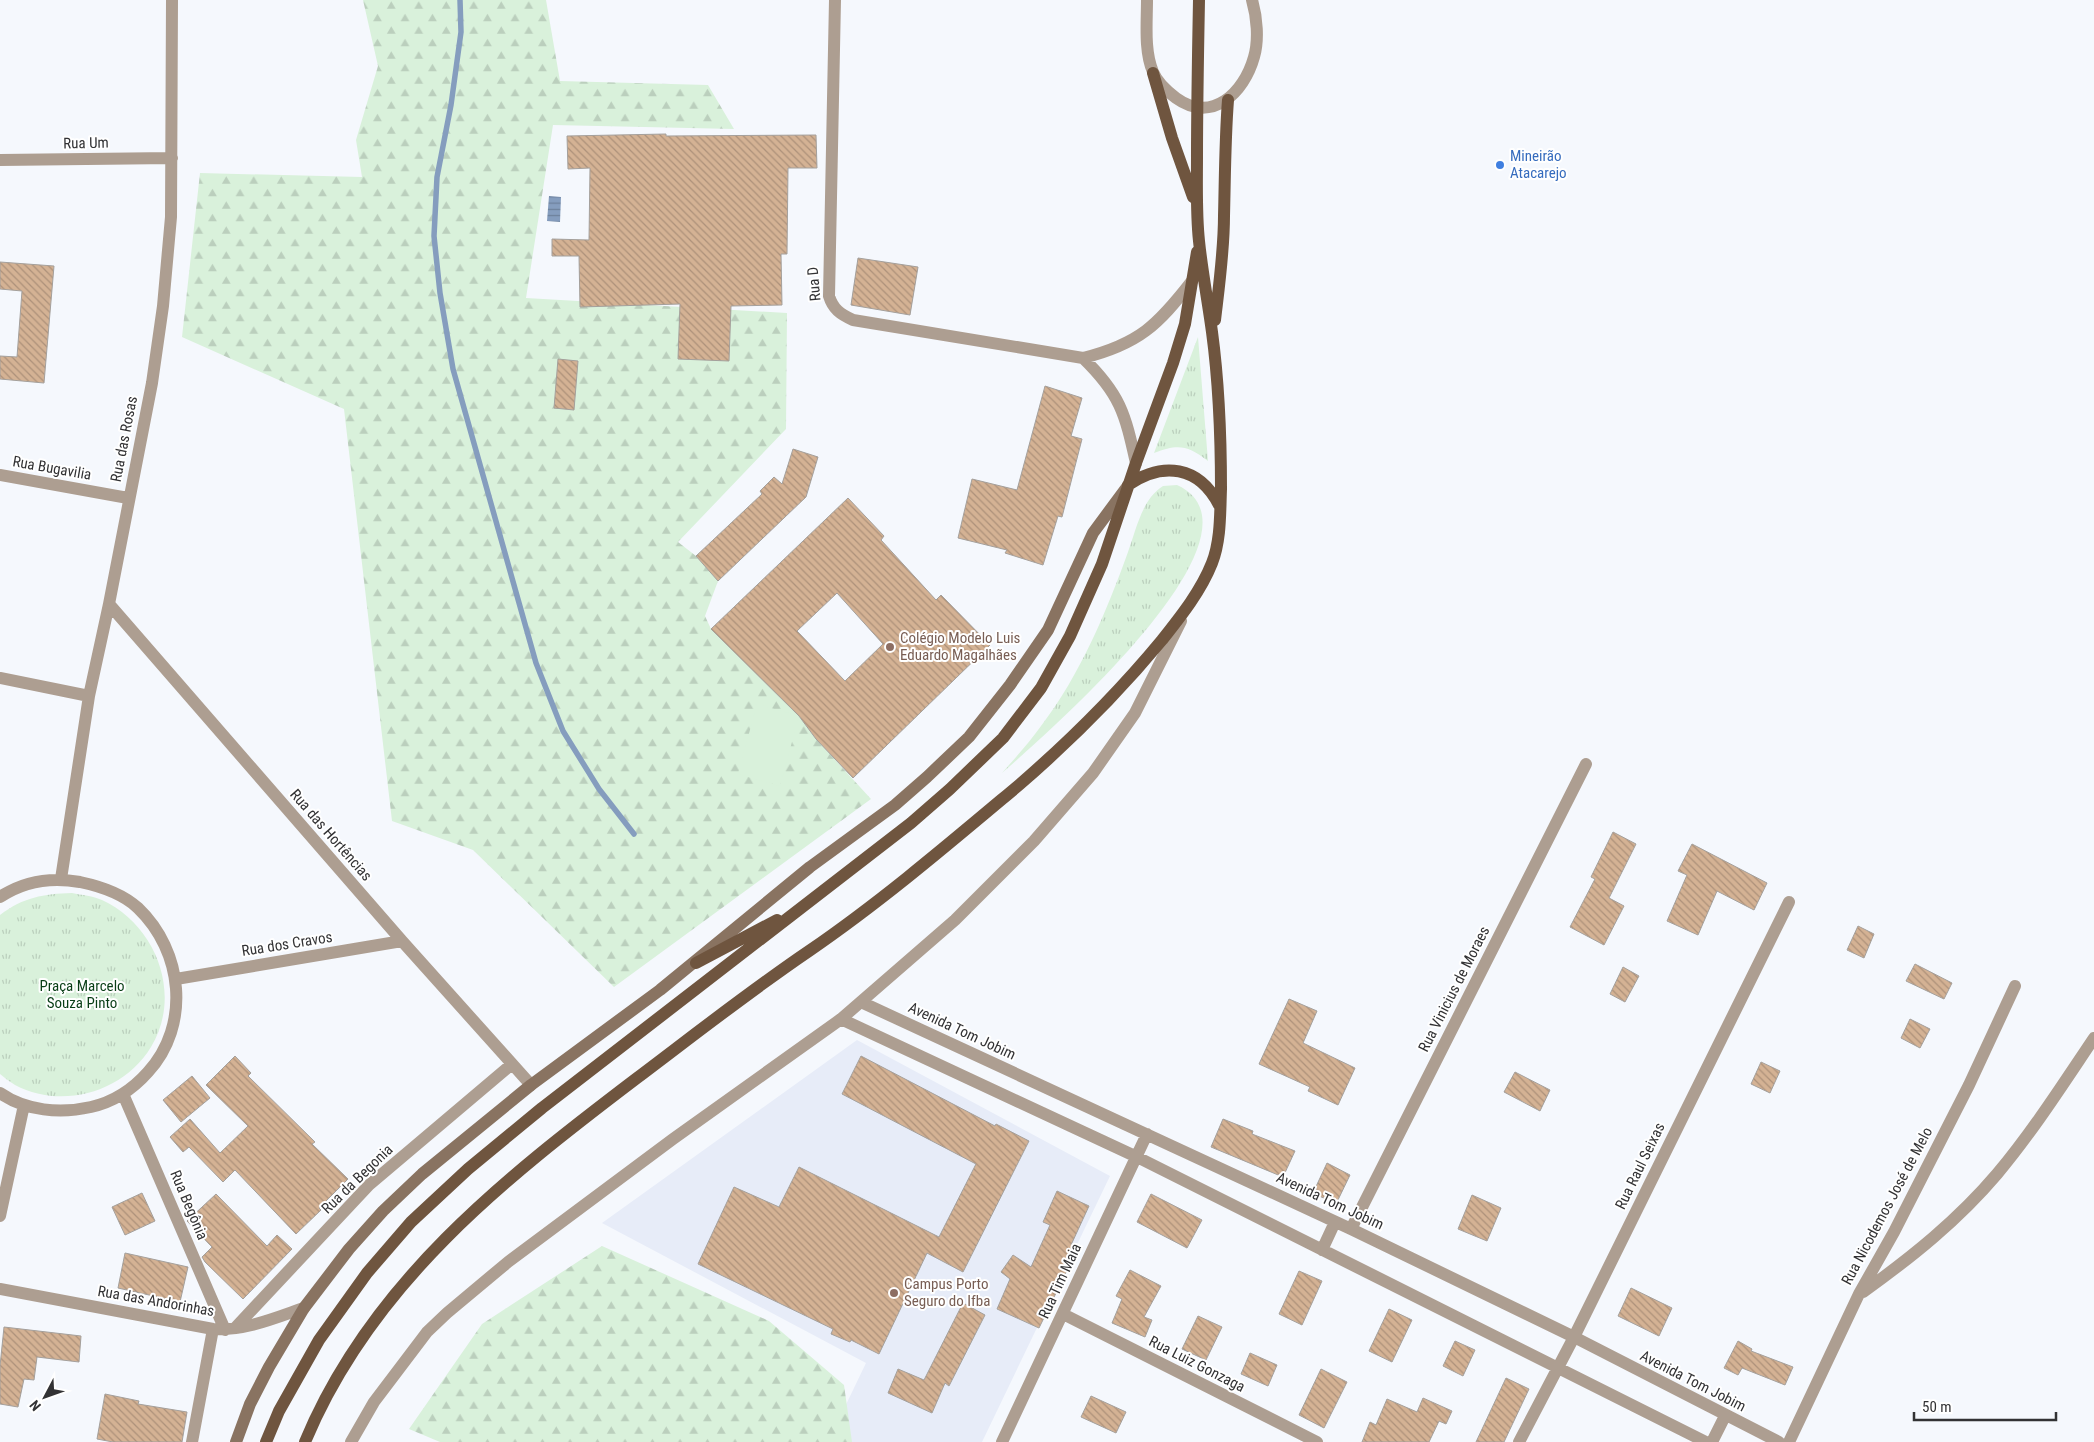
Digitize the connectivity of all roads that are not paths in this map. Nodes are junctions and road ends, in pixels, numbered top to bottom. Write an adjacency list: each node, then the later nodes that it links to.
1 (172, 0): 9 (street, Rua das Rosas)
2 (835, 0): 15 (street, Rua D)
3 (1147, 0): 6 (street)
4 (1199, 0): 8 (main road)
5 (1252, 0): 7 (street)
6 (1153, 73): 8 (street); 11 (main road)
7 (1228, 100): 8 (street); 14 (main road)
8 (1197, 107): 11 (main road)
9 (172, 158): 10 (street, Rua Um); 19 (street, Rua das Rosas)
10 (0, 160)
11 (1197, 207): 12 (main road)
12 (1198, 239): 13 (main road); 14 (main road)
13 (1192, 281): 15 (street, Rua D); 16 (main road)
14 (1213, 338): 20 (main road)
15 (1083, 358): 16 (street)
16 (1136, 463): 18 (main road)
17 (0, 475): 19 (street, Rua Bugavilia)
18 (1128, 485): 20 (main road); 29 (main road); 31 (street)
19 (128, 498): 21 (street, Rua das Rosas)
20 (1220, 507): 22 (main road)
21 (109, 604): 24 (street, Rua das Rosas); 30 (street, Rua das Hortências)
22 (1187, 609): 34 (street); 59 (main road)
23 (0, 678): 24 (street)
24 (89, 696): 26 (street, Rua das Rosas)
25 (1586, 764): 46 (street, Rua Vinicius de Moraes)
26 (61, 879): 27 (street); 32 (street)
27 (2, 893)
28 (1789, 902): 53 (street, Rua Raul Seixas)
29 (808, 904): 31 (main road); 58 (main road)
30 (402, 941): 32 (street, Rua dos Cravos); 37 (street, Rua das Hortências)
31 (696, 963): 38 (street)
32 (176, 979): 40 (street)
33 (2014, 986): 49 (street, Rua Nicodemos José de Melo)
34 (861, 1002): 35 (street); 42 (street, Avenida Tom Jobim)
35 (841, 1019): 43 (street); 60 (street)
36 (2094, 1038): 49 (street)
37 (512, 1064): 38 (street, Rua das Hortências); 52 (street, Rua da Begonia)
38 (531, 1085): 50 (street)
39 (0, 1093): 41 (street)
40 (122, 1094): 41 (street); 52 (street, Rua Begônia)
41 (24, 1105): 44 (street)
42 (1147, 1134): 43 (street, Rua Tim Maia); 45 (street, Avenida Tom Jobim)
43 (1137, 1157): 47 (street); 51 (street, Rua Tim Maia)
44 (0, 1216)
45 (1336, 1222): 46 (street, Avenida Tom Jobim); 47 (street)
46 (1351, 1229): 53 (street, Avenida Tom Jobim)
47 (1322, 1250): 54 (street)
48 (0, 1289): 52 (street, Rua das Andorinhas)
49 (1859, 1294): 67 (street, Rua Nicodemos José de Melo)
50 (304, 1308): 52 (street, Rua das Andorinhas); 57 (street)
51 (1063, 1314): 61 (street, Rua Tim Maia); 62 (street, Rua Luiz Gonzaga)
52 (225, 1329): 56 (street)
53 (1574, 1337): 54 (street, Rua Raul Seixas); 55 (street, Avenida Tom Jobim)
54 (1558, 1368): 63 (street, Rua Raul Seixas); 64 (street)
55 (1725, 1416): 65 (street); 66 (street, Avenida Tom Jobim)
56 (192, 1442)
57 (236, 1442)
58 (266, 1442)
59 (305, 1442)
60 (352, 1442)
61 (1002, 1442)
62 (1317, 1442)
63 (1519, 1442)
64 (1706, 1442)
65 (1712, 1442)
66 (1778, 1442)
67 (1789, 1442)

